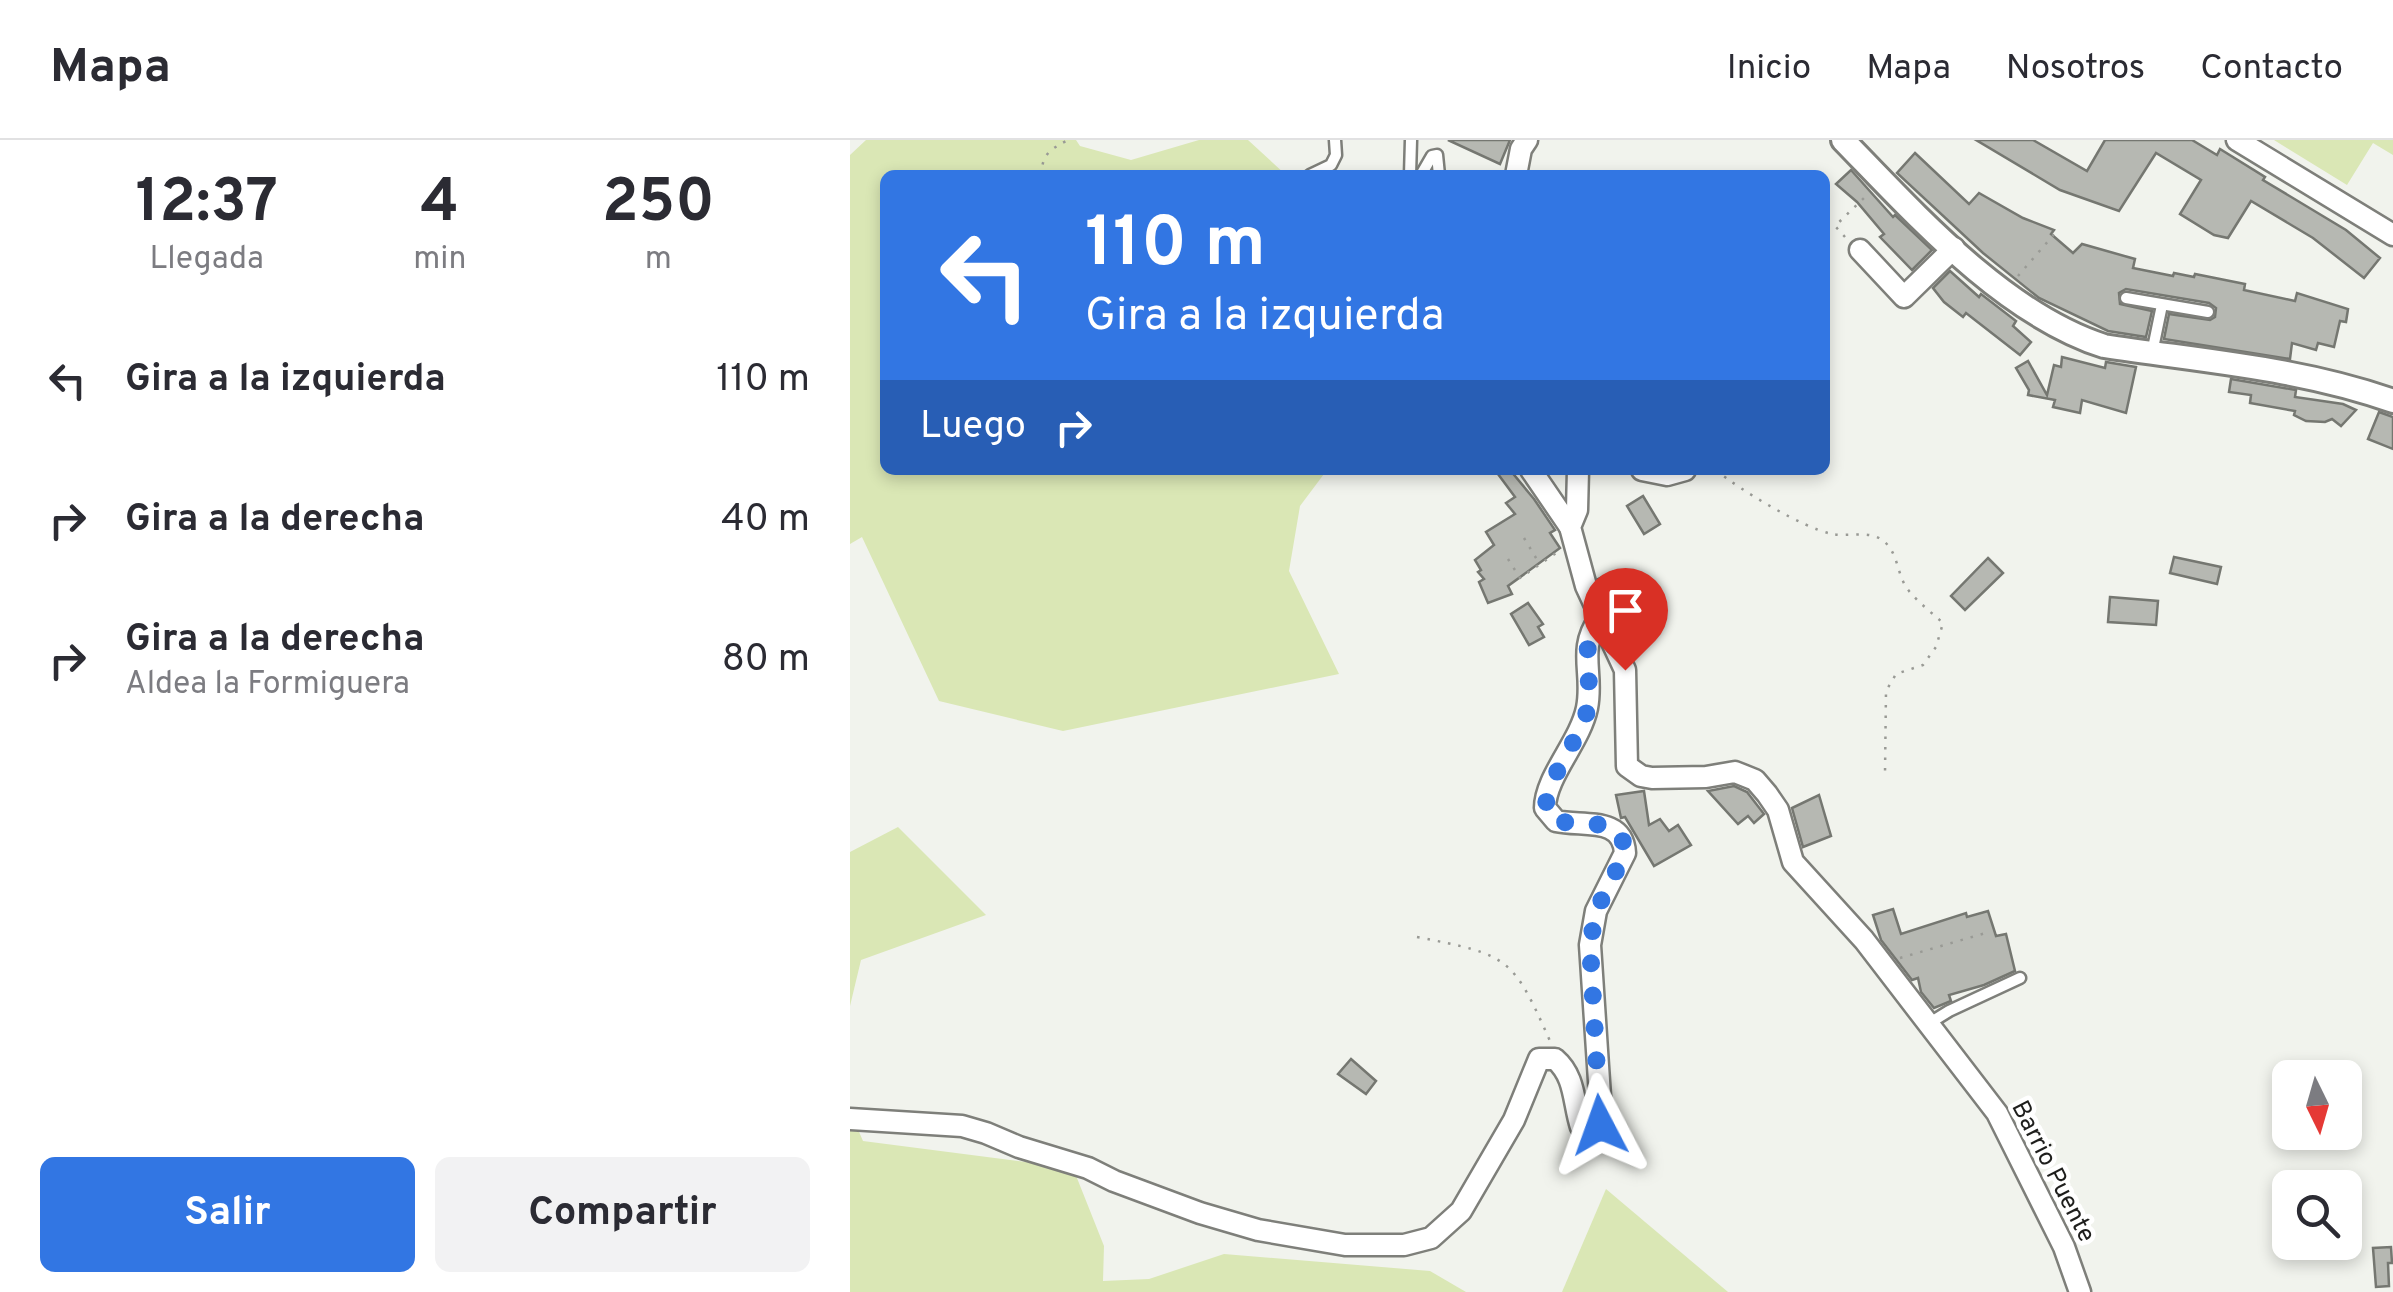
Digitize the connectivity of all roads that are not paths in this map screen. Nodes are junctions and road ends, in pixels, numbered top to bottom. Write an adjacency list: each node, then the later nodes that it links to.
1 (1335, 140): 6 (lane)
2 (1412, 140): 7 (lane)
3 (1527, 140): 10 (street)
4 (1843, 140): 12 (street)
5 (2236, 140): 11 (street)
6 (1321, 170)
7 (1410, 170)
8 (1424, 170): 9 (lane)
9 (1438, 170)
10 (1517, 170)
11 (2393, 235)
12 (1954, 248): 13 (street); 17 (street)
13 (1860, 250)
14 (2126, 298): 15 (lane)
15 (2162, 305): 16 (lane); 17 (lane)
16 (2208, 312)
17 (2152, 354): 18 (street)
18 (2393, 401)
19 (1533, 475): 21 (street)
20 (1578, 475): 21 (street)
21 (1568, 537): 22 (street)
22 (1600, 618): 24 (street, Barrio Puente); 25 (street)
23 (2020, 978): 24 (lane)
24 (1932, 1028): 26 (street, Barrio Puente)
25 (850, 1119)
26 (2080, 1292)

